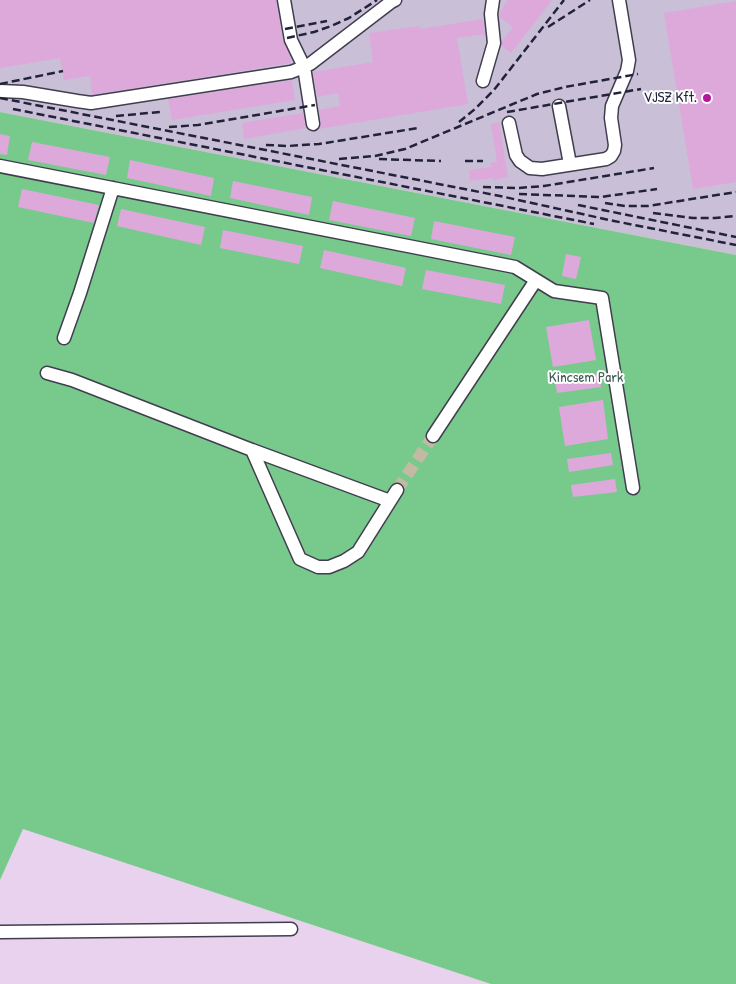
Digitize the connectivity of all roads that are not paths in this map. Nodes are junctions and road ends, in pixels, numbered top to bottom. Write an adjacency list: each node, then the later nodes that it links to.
1 (284, 0): 5 (lane)
2 (396, 0): 5 (lane)
3 (493, 0): 6 (lane)
4 (619, 0): 11 (lane)
5 (304, 68): 7 (lane); 10 (lane)
6 (483, 81)
7 (0, 91)
8 (559, 106): 11 (lane)
9 (509, 123): 11 (lane)
10 (313, 124)
11 (570, 164)
12 (0, 166): 13 (lane)
13 (113, 188): 14 (lane); 15 (lane)
14 (536, 280): 17 (lane); 19 (lane)
15 (64, 338)
16 (47, 374): 18 (lane)
17 (433, 436)
18 (252, 450): 18 (lane)
19 (633, 488)
20 (291, 929): 21 (lane)
21 (0, 932)

